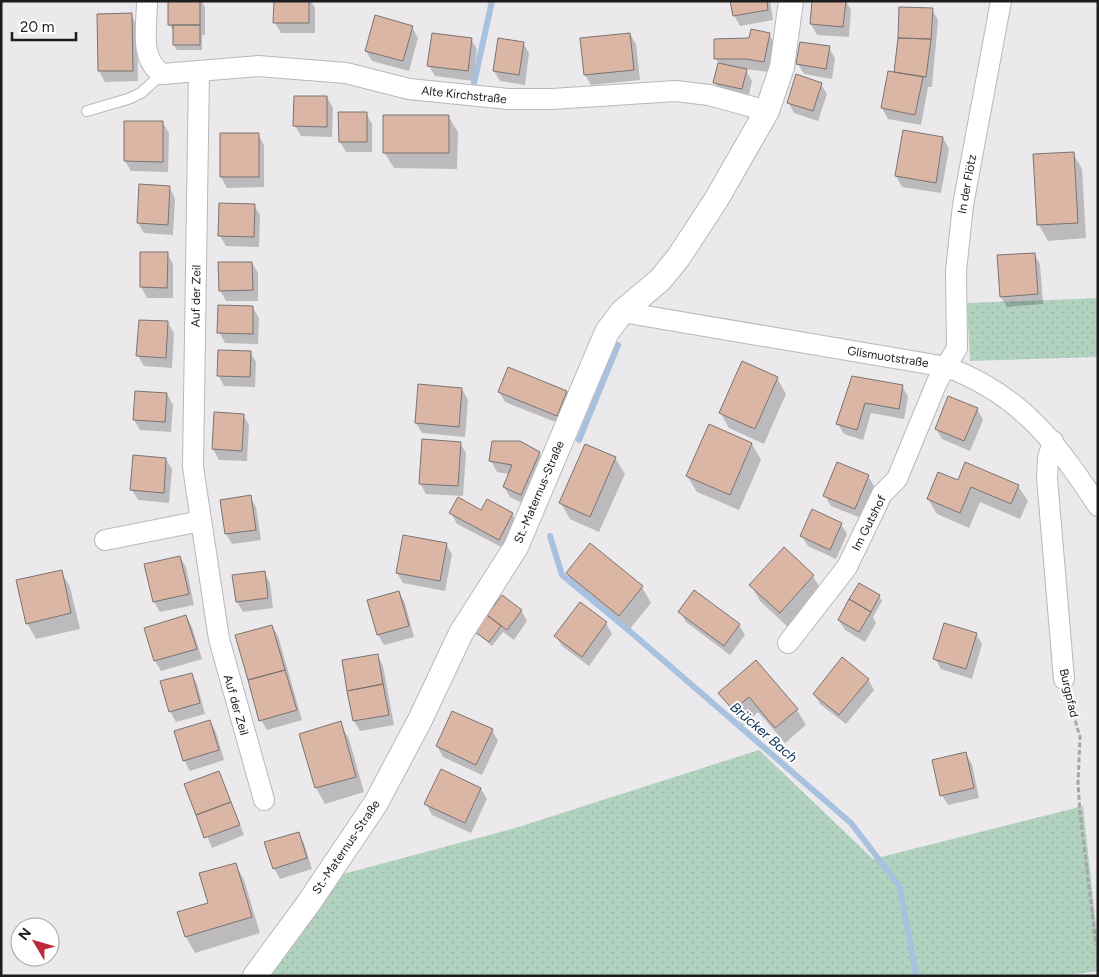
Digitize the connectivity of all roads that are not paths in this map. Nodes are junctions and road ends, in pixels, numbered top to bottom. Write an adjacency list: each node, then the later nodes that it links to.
1 (147, 1): 5 (street)
2 (791, 1): 7 (street, St.-Maternus-Straße)
3 (1001, 1): 9 (street, In der Flötz)
4 (199, 71): 5 (street, Alte Kirchstraße); 7 (street, Alte Kirchstraße); 12 (street, Auf der Zeil)
5 (162, 74): 6 (lane)
6 (87, 111)
7 (767, 111): 8 (street, St.-Maternus-Straße)
8 (622, 312): 9 (street, Glismuotstraße); 17 (street, St.-Maternus-Straße)
9 (947, 367): 10 (street, Glismuotstraße); 14 (street, Im Gutshof)
10 (1053, 441): 11 (street, Glismuotstraße); 15 (street, Burgpfad)
11 (1098, 506)
12 (200, 521): 13 (street); 16 (street, Auf der Zeil)
13 (106, 540)
14 (788, 643)
15 (1064, 679)
16 (264, 800)
17 (254, 976)

